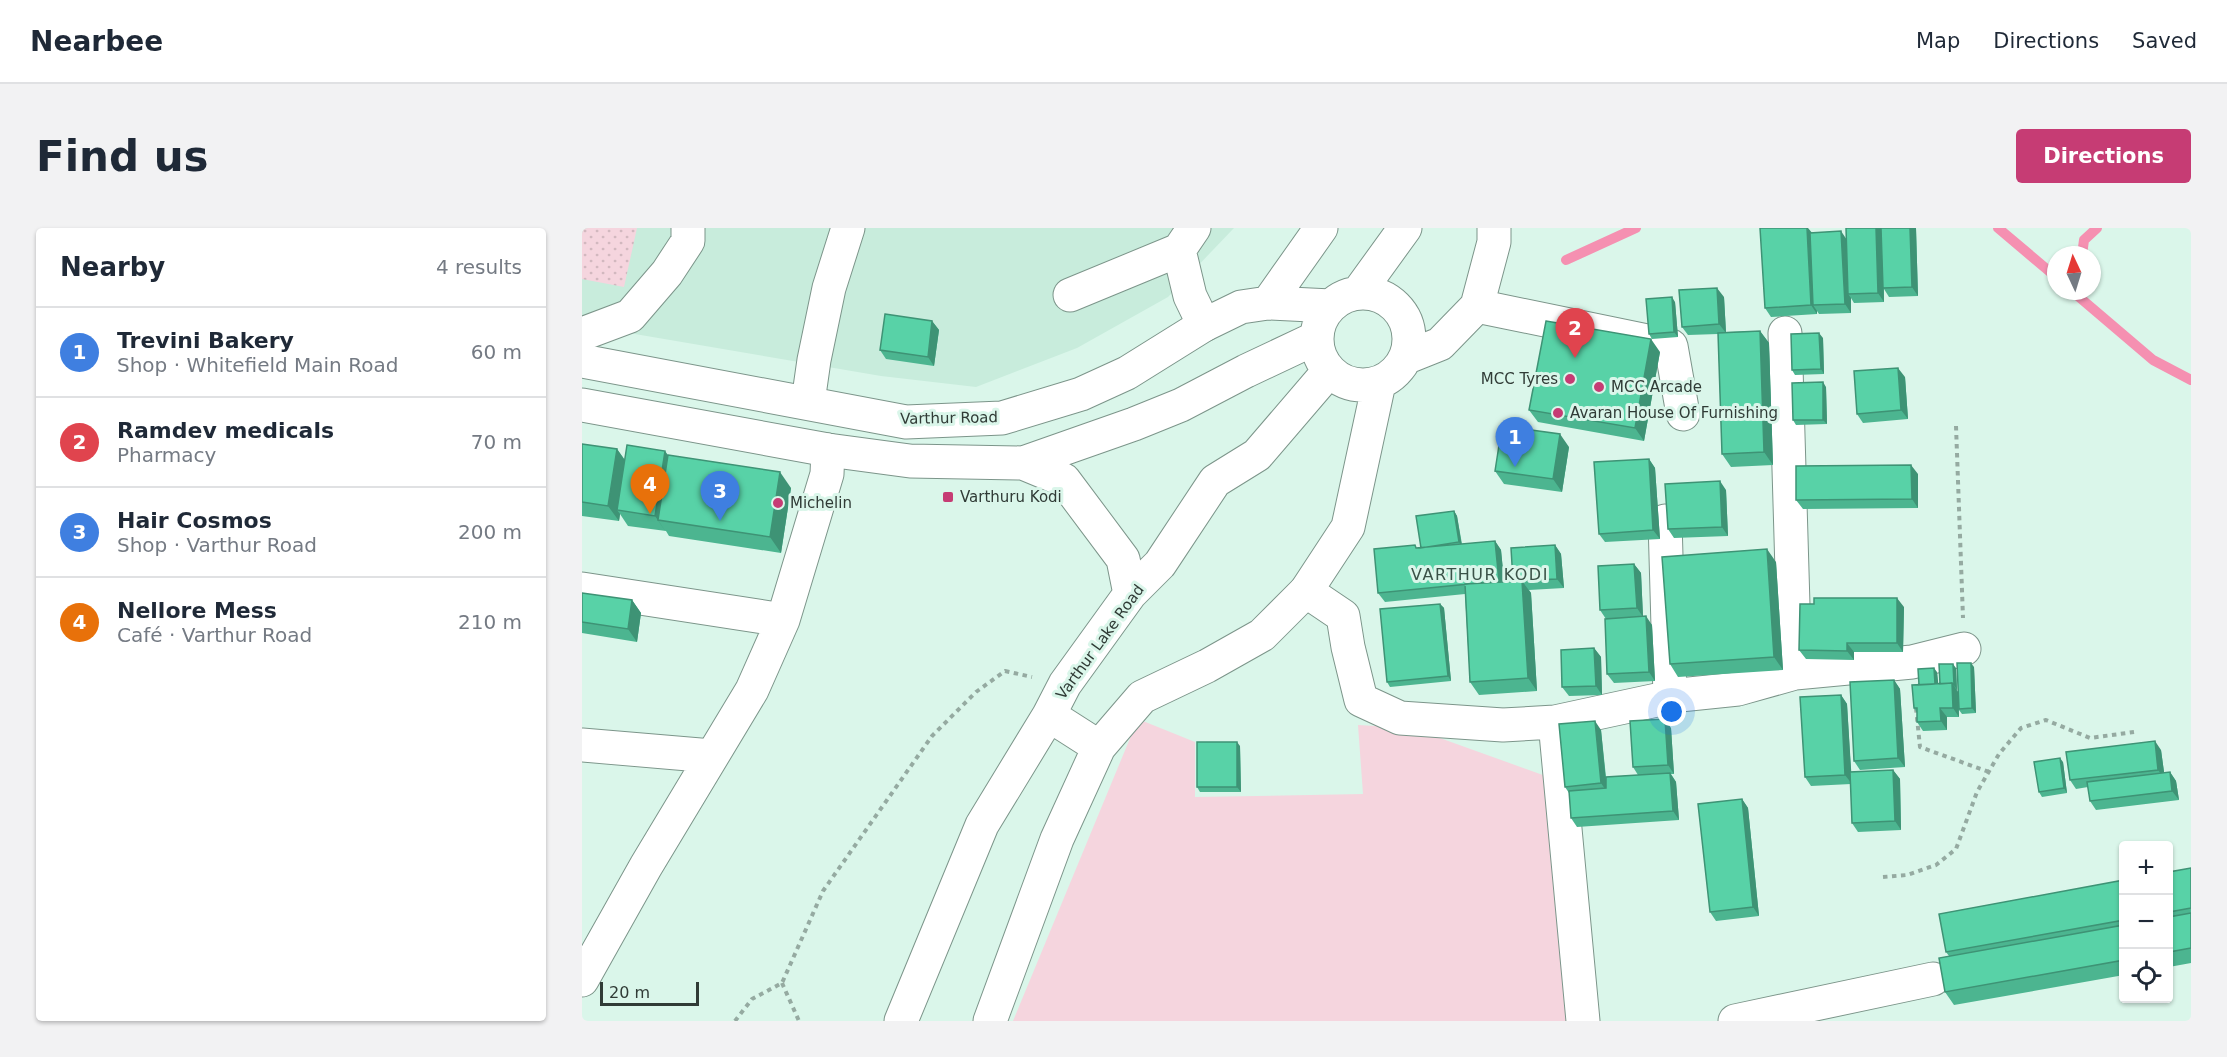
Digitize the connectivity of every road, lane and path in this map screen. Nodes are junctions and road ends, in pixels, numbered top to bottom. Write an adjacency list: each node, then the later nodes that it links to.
1 (688, 228): 13 (main road)
2 (848, 228): 19 (main road)
3 (1321, 228): 9 (main road)
4 (1405, 228): 8 (main road)
5 (1494, 228): 10 (main road)
6 (1186, 239): 7 (main road); 11 (main road)
7 (1070, 295)
8 (1344, 300): 9 (main road, Varthur Road); 14 (main road); 15 (main road)
9 (1268, 303): 11 (main road, Varthur Road)
10 (1477, 306): 15 (main road); 21 (main road)
11 (1204, 325): 19 (main road, Varthur Road)
12 (1785, 333): 32 (main road)
13 (582, 334)
14 (1316, 338): 17 (main road); 24 (main road)
15 (1405, 358): 18 (main road)
16 (582, 361): 19 (main road, Varthur Road)
17 (1329, 371): 18 (main road); 28 (main road, Varthur Lake Road)
18 (1379, 383): 27 (main road)
19 (808, 402)
20 (582, 405): 23 (main road)
21 (1683, 414)
22 (1956, 426): 30 (path)
23 (828, 450): 24 (main road); 29 (main road)
24 (1023, 463): 28 (main road)
25 (1665, 521): 34 (main road)
26 (582, 589): 29 (main road)
27 (1306, 591): 36 (main road); 39 (main road)
28 (1130, 594): 33 (main road, Varthur Lake Road)
29 (783, 620): 40 (main road)
30 (1964, 649): 31 (main road)
31 (1912, 662): 32 (main road); 41 (path)
32 (1795, 673): 34 (main road)
33 (1065, 684): 35 (main road, Varthur Lake Road); 45 (path)
34 (1670, 697): 36 (main road)
35 (1049, 715): 39 (main road); 48 (main road, Varthur Lake Road)
36 (1556, 722): 50 (main road)
37 (2134, 732): 41 (path)
38 (582, 745): 40 (main road)
39 (1100, 747): 49 (main road)
40 (712, 756): 44 (main road)
41 (1989, 772): 42 (path)
42 (1883, 877)
43 (1933, 979): 51 (main road)
44 (582, 980)
45 (782, 983): 46 (path); 47 (path)
46 (735, 1021)
47 (799, 1021)
48 (901, 1021)
49 (990, 1021)
50 (1583, 1021)
51 (1735, 1021)

